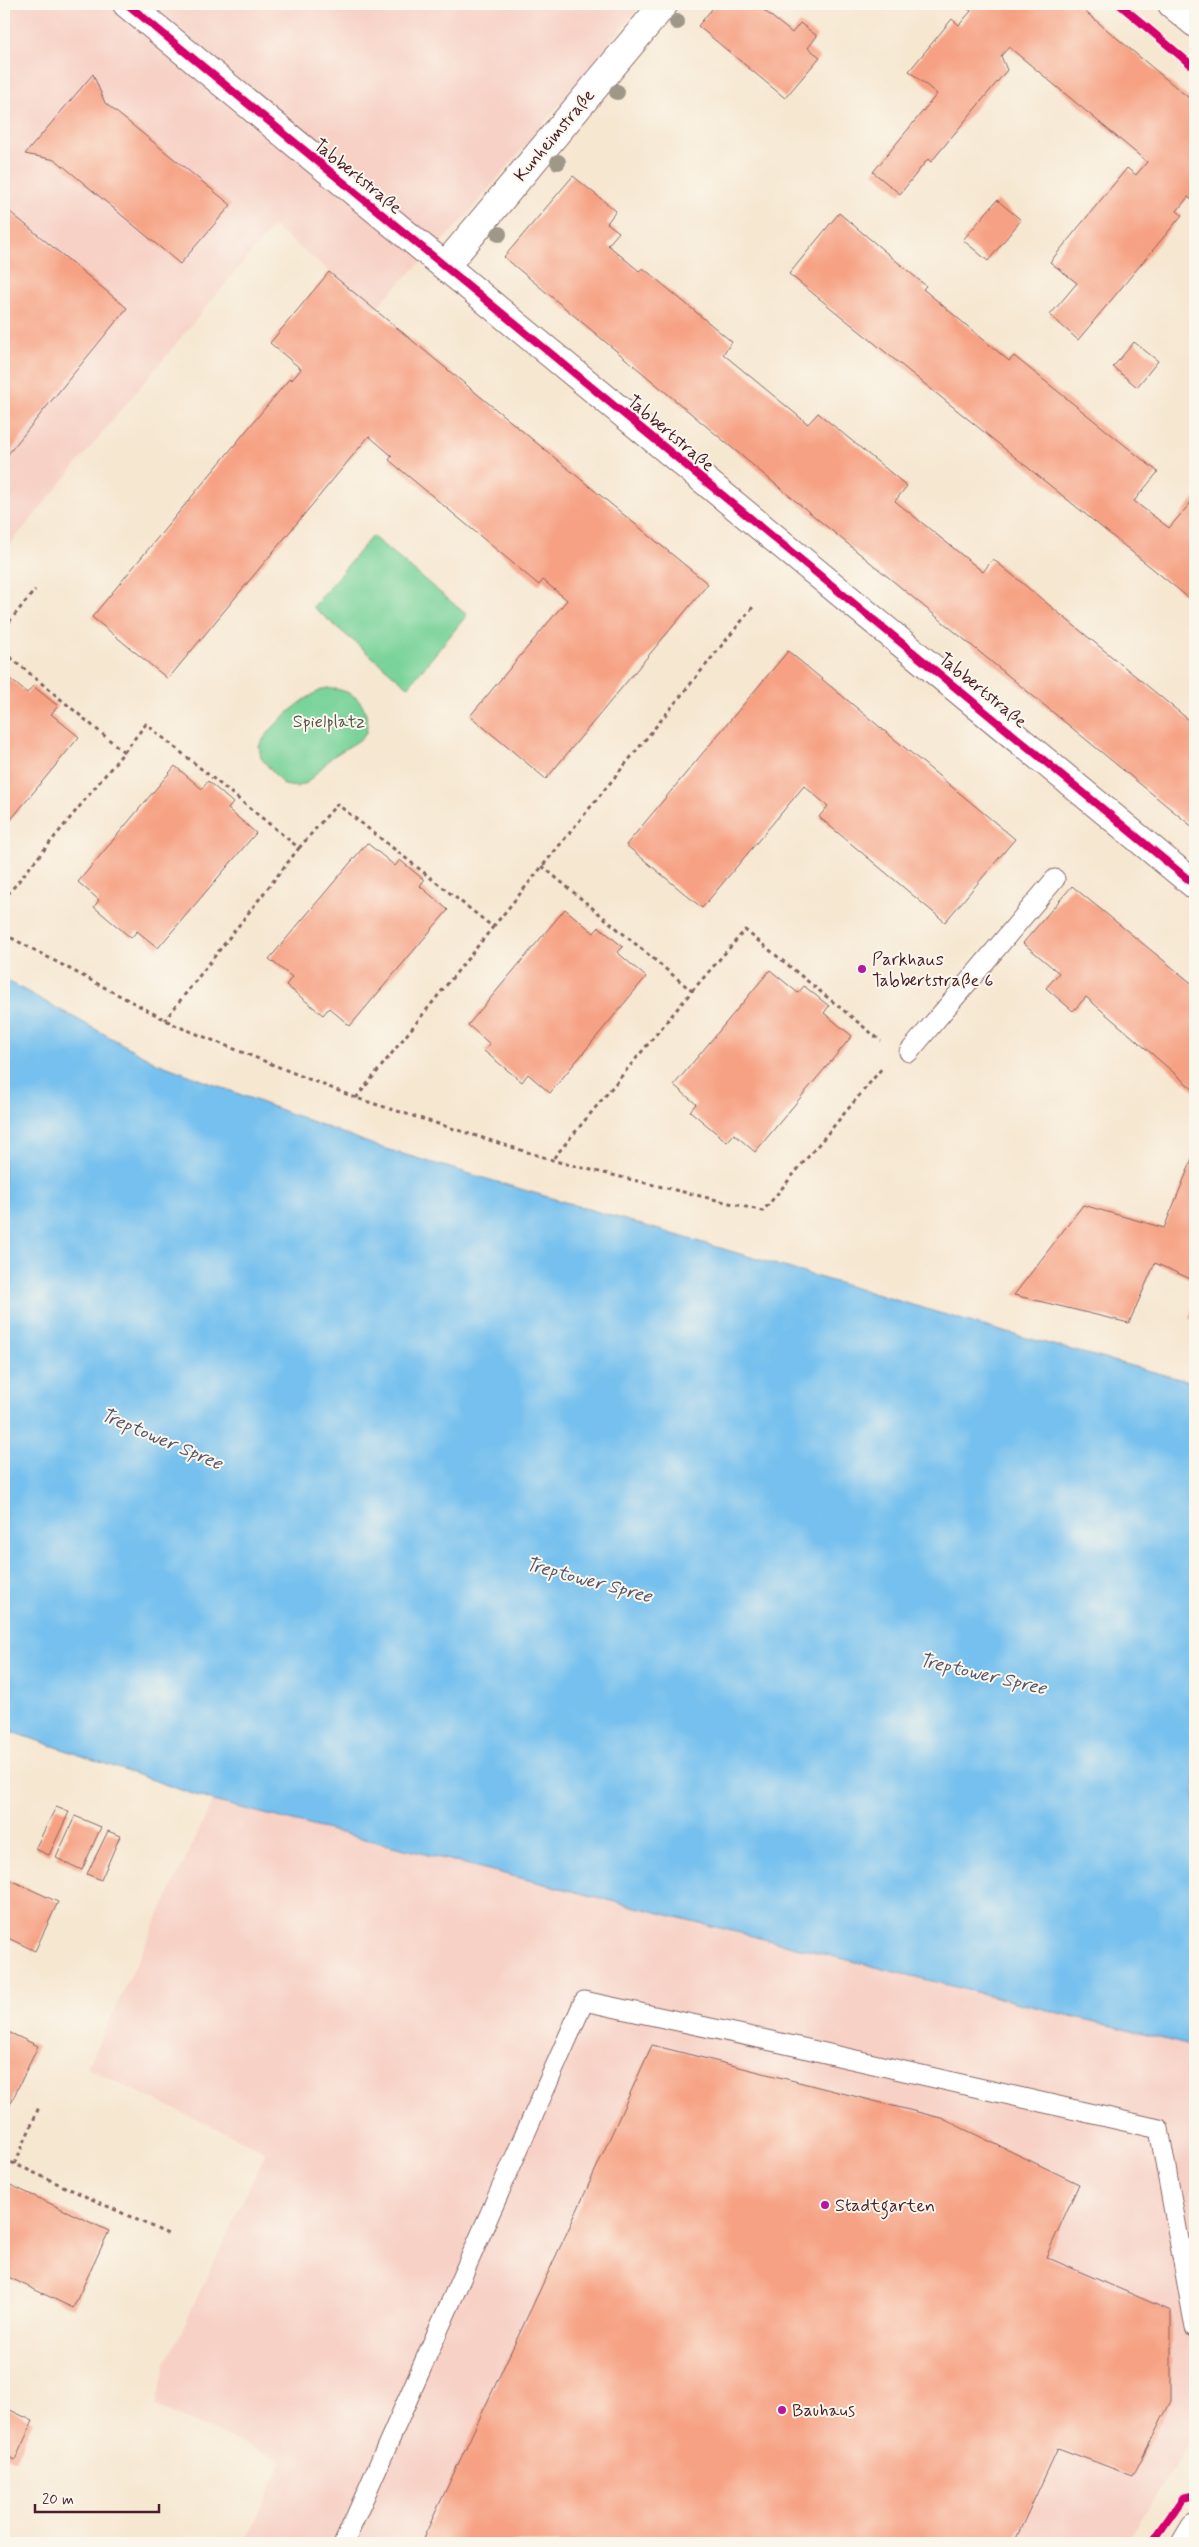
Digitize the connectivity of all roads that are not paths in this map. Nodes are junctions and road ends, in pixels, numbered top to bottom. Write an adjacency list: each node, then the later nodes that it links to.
1 (127, 4): 5 (street, Tabbertstraße)
2 (664, 4): 5 (street, Kunheimstraße)
3 (1172, 4): 4 (street)
4 (1195, 23)
5 (445, 266): 7 (street, Tabbertstraße)
6 (1055, 879): 8 (lane)
7 (1195, 885)
8 (904, 1054)
9 (1195, 2328): 11 (lane)
10 (1195, 2528): 12 (street)
11 (344, 2543)
12 (1186, 2543)

